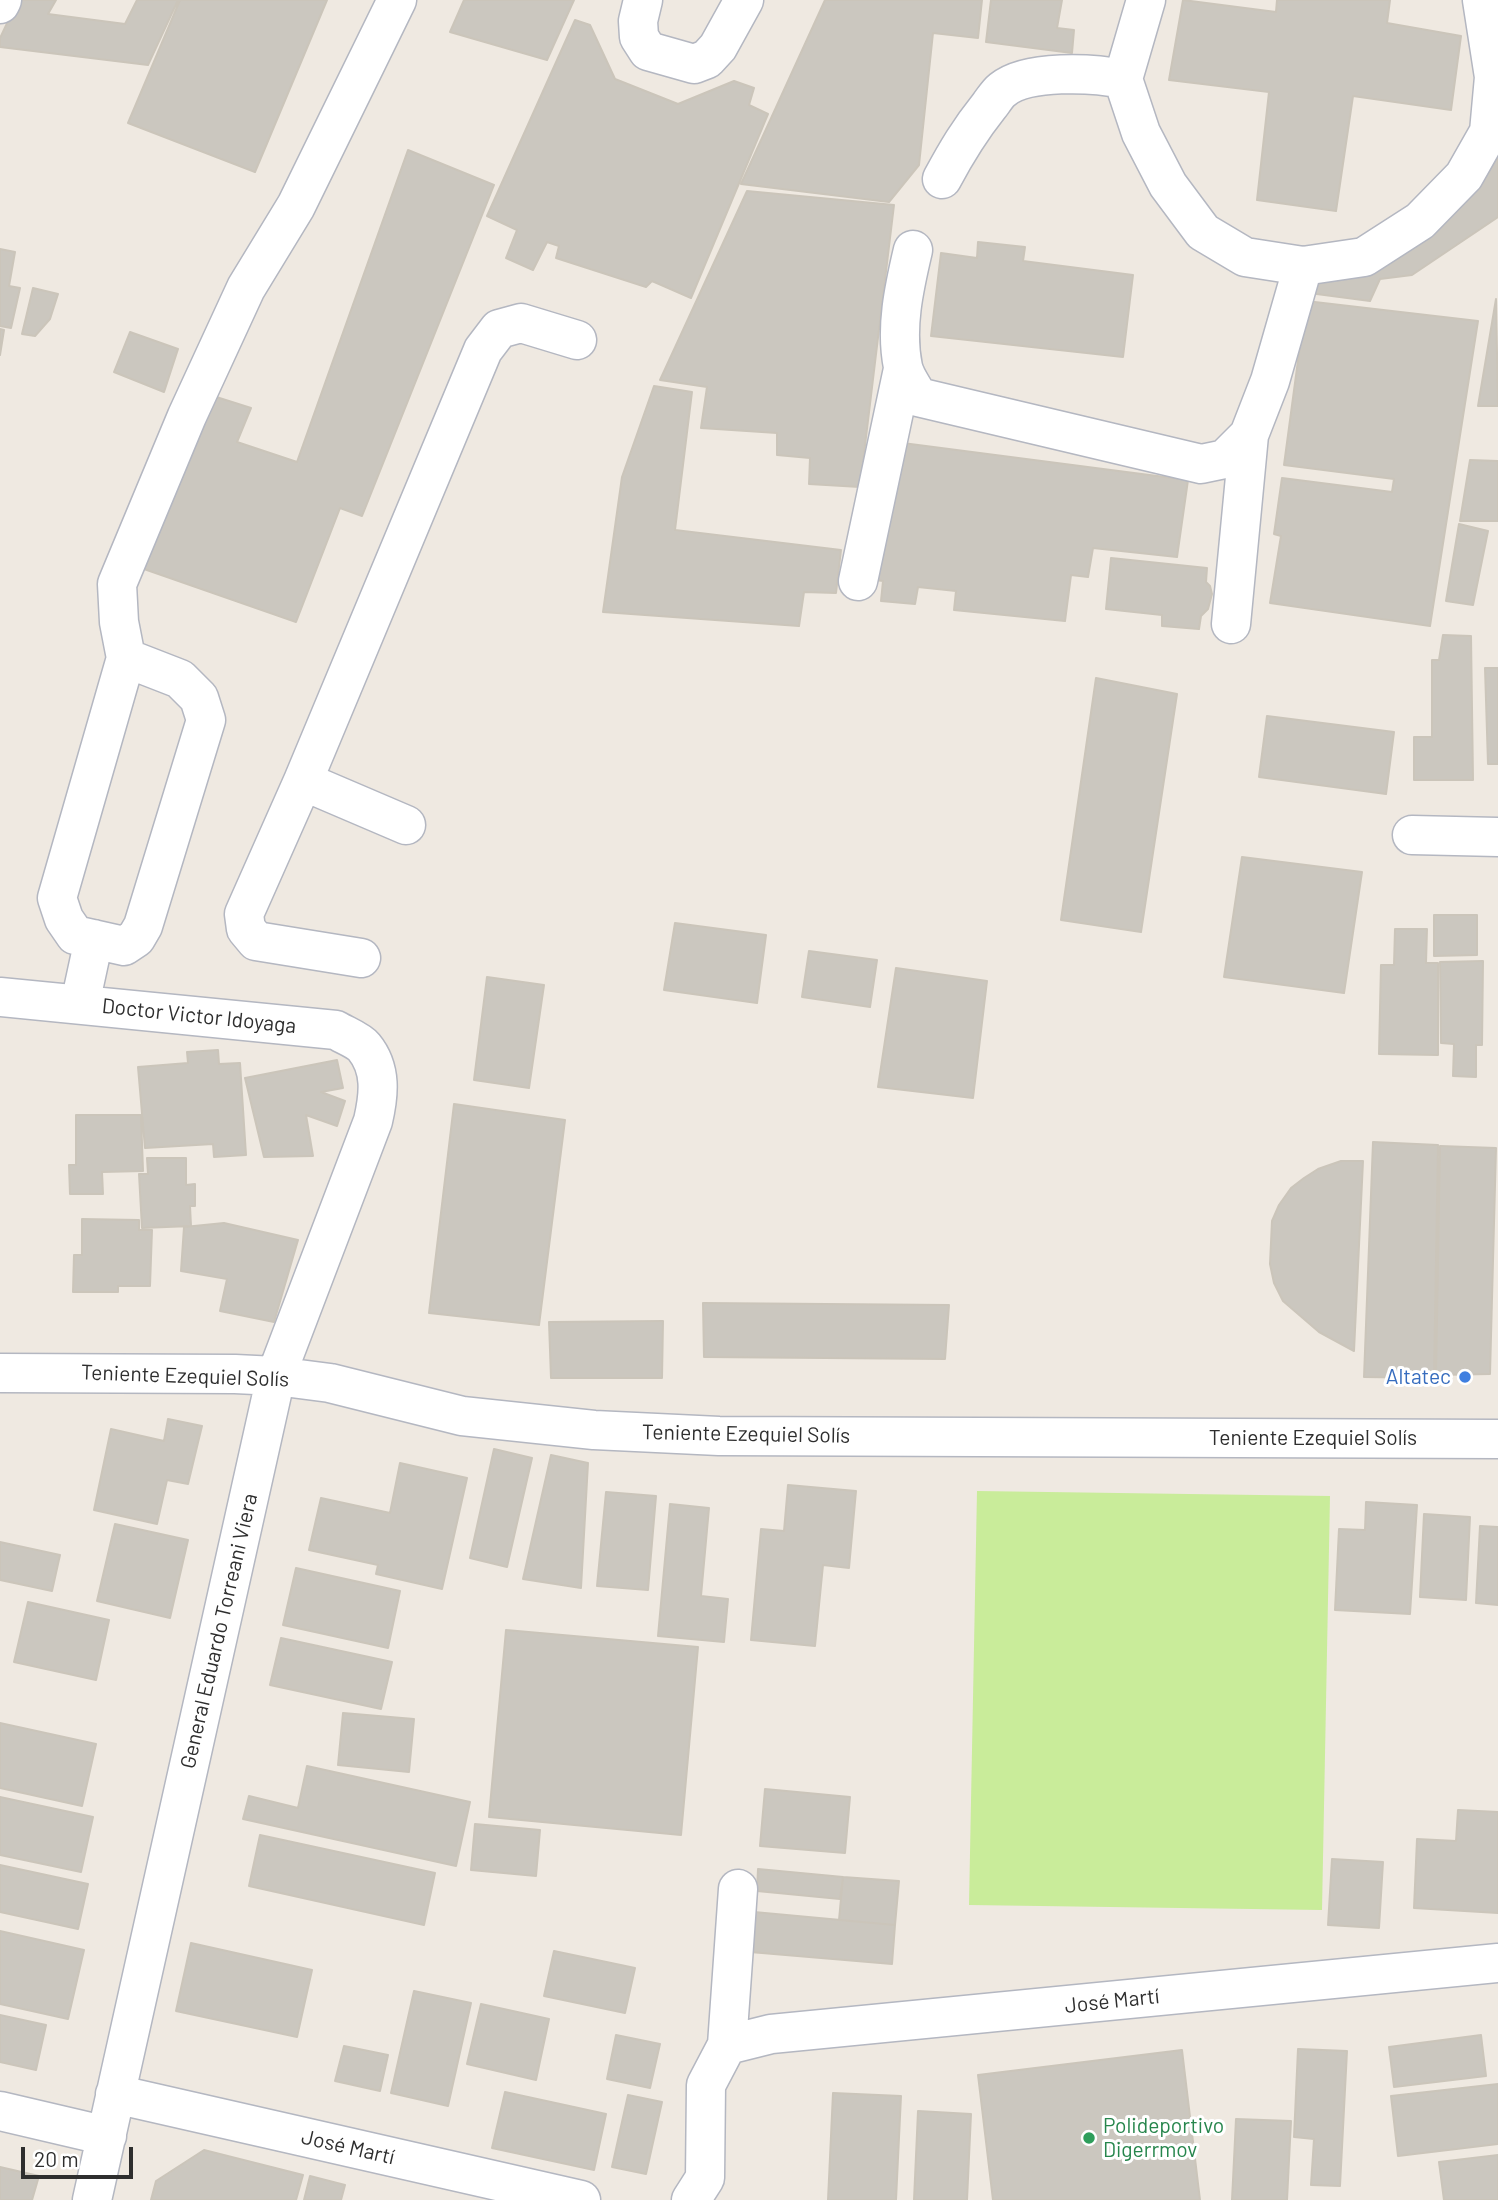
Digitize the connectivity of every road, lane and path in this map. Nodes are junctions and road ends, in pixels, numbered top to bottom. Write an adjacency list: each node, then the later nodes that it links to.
1 (397, 0): 15 (street)
2 (643, 0): 3 (street)
3 (744, 0)
4 (1146, 0): 6 (street)
5 (1482, 0): 9 (street)
6 (1123, 79): 7 (street); 9 (street)
7 (943, 179)
8 (913, 250): 11 (street)
9 (1303, 266): 12 (street)
10 (577, 340): 16 (street)
11 (904, 369): 12 (street); 13 (street)
12 (1250, 435): 14 (street)
13 (858, 580)
14 (1231, 624)
15 (126, 658): 20 (street); 20 (street)
16 (303, 781): 17 (street); 21 (street)
17 (406, 825)
18 (1412, 835): 19 (street)
19 (1498, 837)
20 (94, 939): 23 (street)
21 (361, 958)
22 (0, 997): 23 (street, Doctor Victor Idoyaga)
23 (80, 1004): 24 (street, Doctor Victor Idoyaga)
24 (377, 1073): 26 (street, General Eduardo Torreani Viera)
25 (0, 1373): 26 (street, Teniente Ezequiel Solís)
26 (276, 1376): 27 (street, Teniente Ezequiel Solís); 31 (street, General Eduardo Torreani Viera)
27 (1498, 1439)
28 (738, 1889): 30 (street)
29 (1498, 1964): 30 (street, José Martí)
30 (727, 2045): 36 (street)
31 (115, 2094): 33 (street, General Eduardo Torreani Viera); 35 (street, José Martí)
32 (0, 2111): 33 (street)
33 (107, 2136): 34 (street, General Eduardo Torreani Viera)
34 (92, 2200)
35 (581, 2200)
36 (691, 2200)

